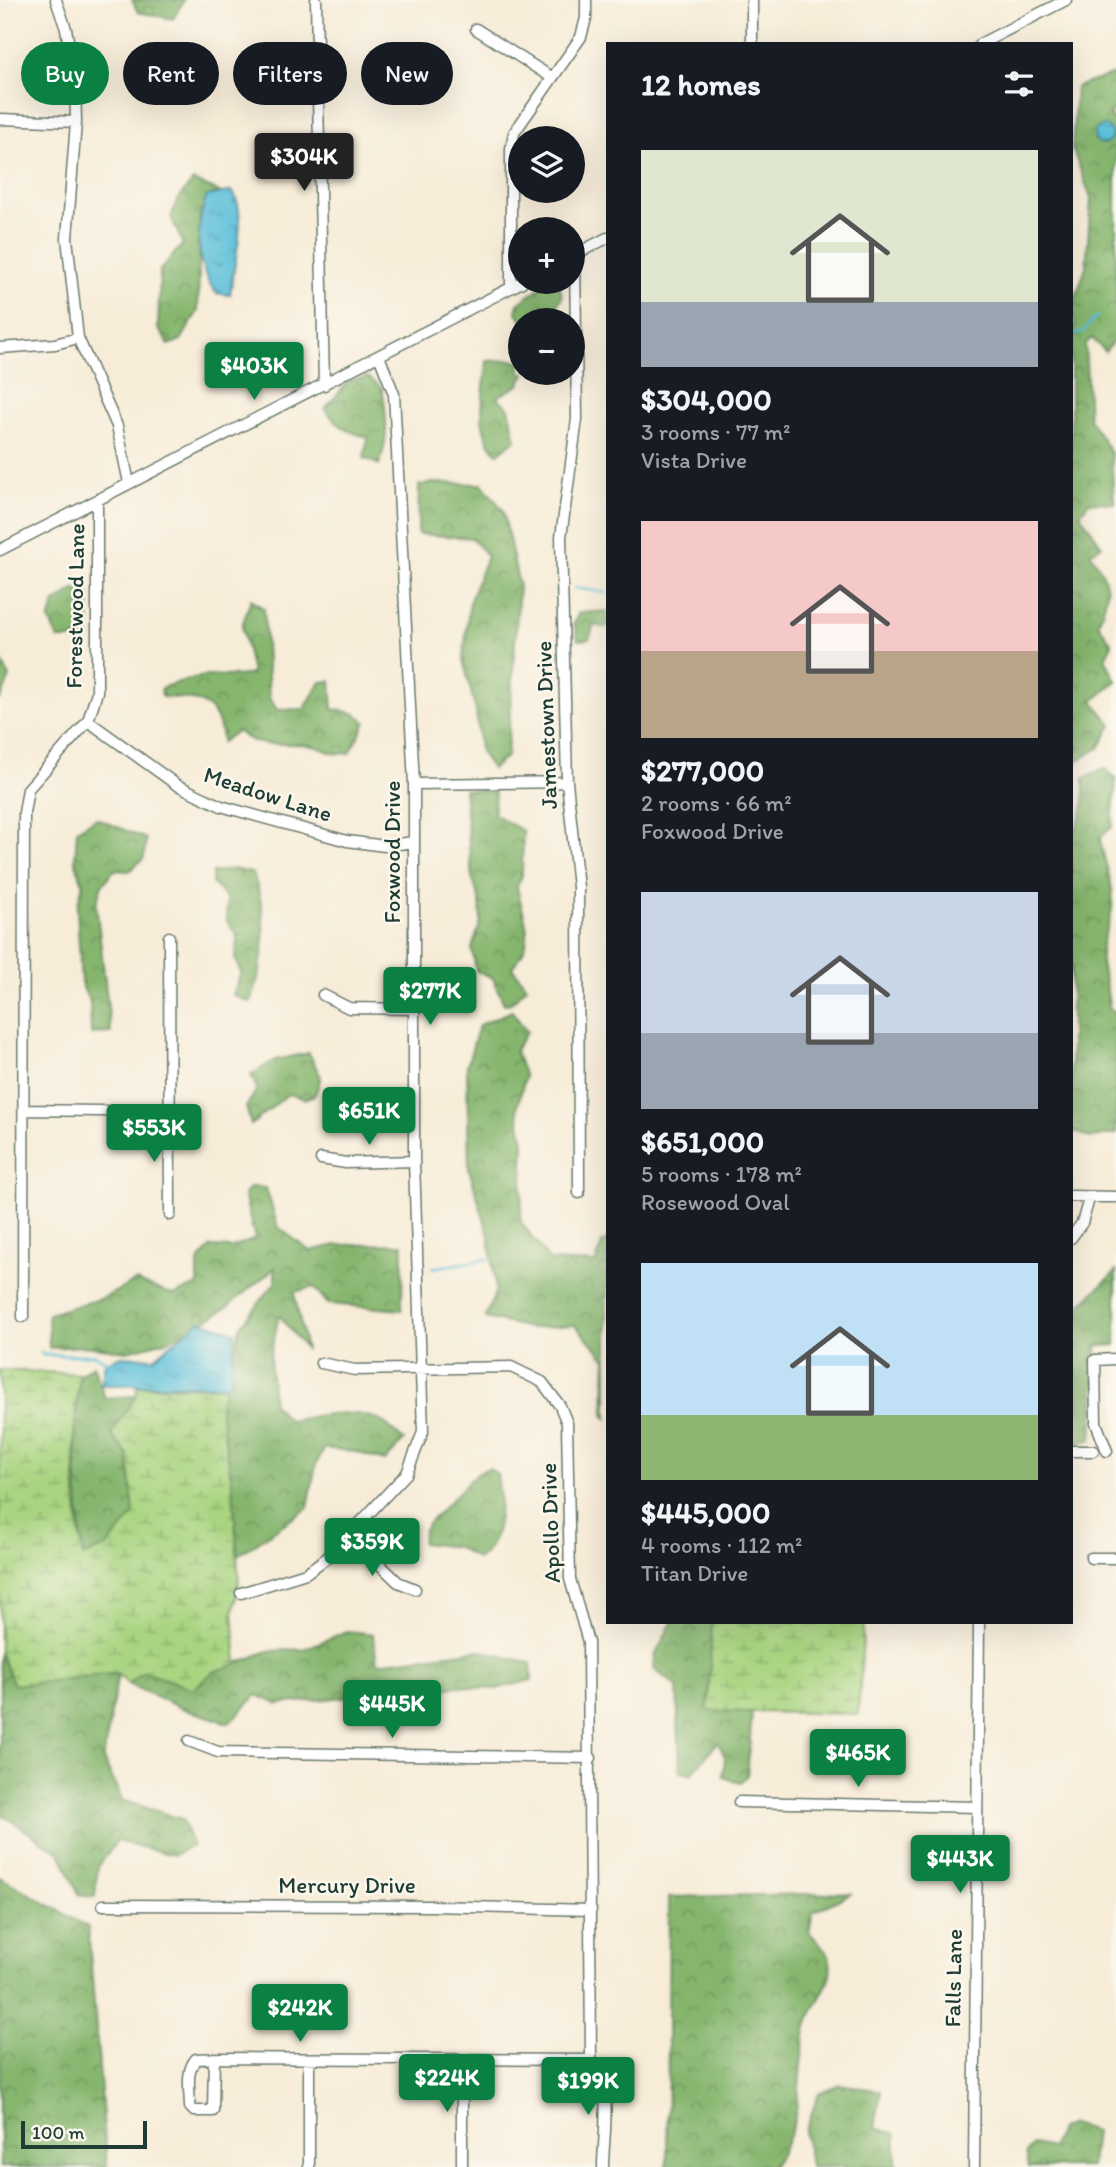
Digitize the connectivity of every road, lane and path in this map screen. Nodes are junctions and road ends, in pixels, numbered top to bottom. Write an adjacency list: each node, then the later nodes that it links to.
1 (56, 0): 11 (street)
2 (316, 0): 20 (street)
3 (586, 0): 9 (street)
4 (752, 0): 7 (street)
5 (1066, 0): 8 (street)
6 (476, 29): 9 (street)
7 (752, 42)
8 (984, 42)
9 (551, 78): 12 (street)
10 (0, 119): 11 (street)
11 (76, 122): 17 (street)
12 (514, 217)
13 (606, 239): 14 (street)
14 (585, 250)
15 (508, 289): 19 (street)
16 (574, 294): 25 (street, Jamestown Drive)
17 (78, 338): 18 (street); 21 (street)
18 (0, 348)
19 (379, 356): 20 (street); 26 (street, Foxwood Drive)
20 (324, 385): 21 (street)
21 (129, 483): 22 (street)
22 (97, 501): 23 (street); 24 (street, Forestwood Lane)
23 (0, 550)
24 (88, 721): 27 (street, Meadow Lane); 31 (street, Forestwood Lane)
25 (567, 782): 26 (street); 35 (street, Jamestown Drive)
26 (414, 784): 27 (street, Foxwood Drive)
27 (414, 842): 30 (street, Foxwood Drive)
28 (169, 937): 32 (street)
29 (323, 995): 30 (street)
30 (414, 1009): 34 (street, Foxwood Drive)
31 (25, 1110): 32 (street); 41 (street, Forestwood Lane)
32 (170, 1112): 39 (street)
33 (321, 1159): 34 (street)
34 (414, 1161): 44 (street, Foxwood Drive)
35 (579, 1193)
36 (1073, 1196): 38 (street)
37 (1116, 1197): 38 (street)
38 (1089, 1199): 40 (street)
39 (170, 1215)
40 (1073, 1235)
41 (23, 1317)
42 (1116, 1359): 46 (street)
43 (321, 1363): 44 (street, Apollo Drive)
44 (423, 1367): 47 (street, Foxwood Drive); 54 (street, Apollo Drive)
45 (1073, 1451): 46 (street)
46 (1104, 1451)
47 (349, 1535): 50 (street); 51 (street, Foxwood Drive)
48 (1091, 1558): 49 (street)
49 (1116, 1558)
50 (415, 1589)
51 (241, 1593)
52 (979, 1624): 56 (street, Falls Lane)
53 (189, 1741): 54 (street)
54 (591, 1758): 58 (street, Apollo Drive)
55 (739, 1802): 56 (street)
56 (977, 1807): 66 (street, Falls Lane)
57 (103, 1905): 58 (street, Mercury Drive)
58 (591, 1910): 62 (street, Apollo Drive)
59 (214, 2058): 59 (street); 60 (street)
60 (309, 2060): 61 (street); 63 (street)
61 (462, 2060): 62 (street); 64 (street)
62 (591, 2060): 65 (street)
63 (309, 2167)
64 (462, 2167)
65 (603, 2167)
66 (974, 2167)

